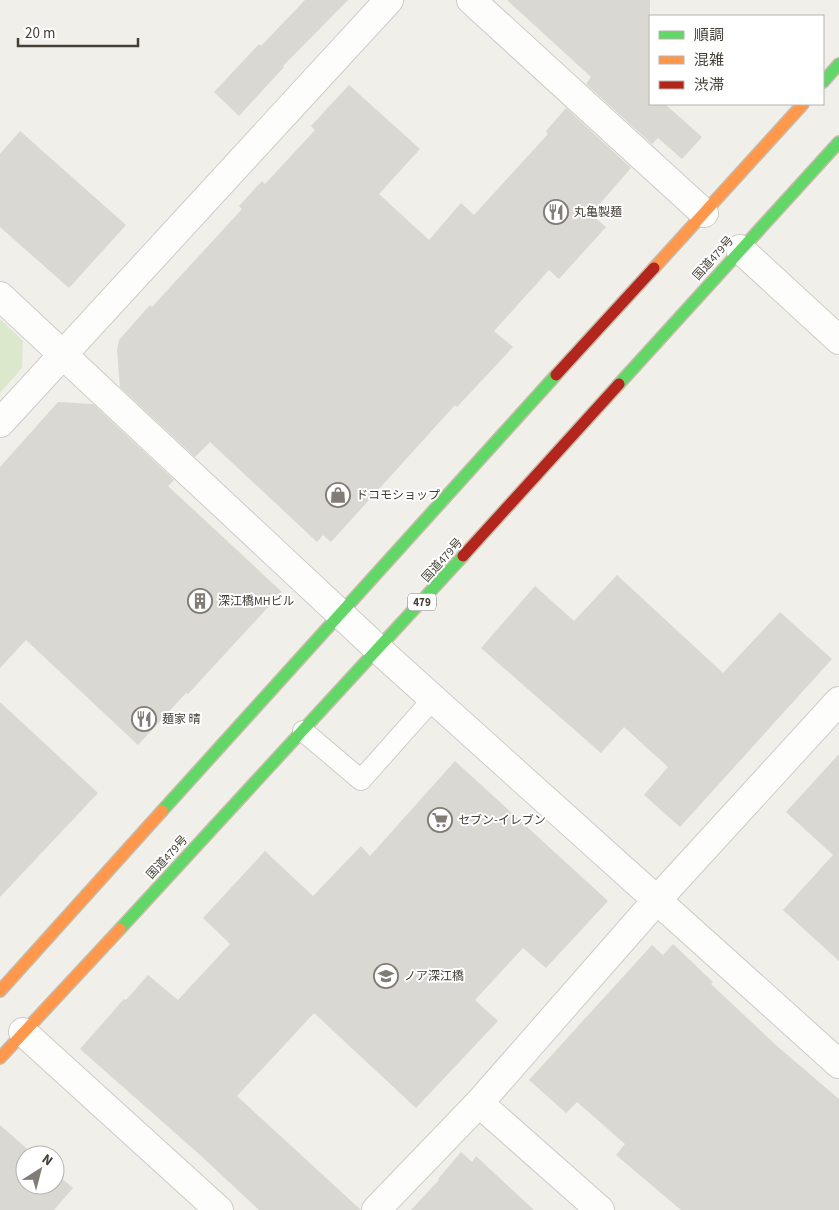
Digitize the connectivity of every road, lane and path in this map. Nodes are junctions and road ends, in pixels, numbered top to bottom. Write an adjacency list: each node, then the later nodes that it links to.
1 (389, 0): 11 (street)
2 (471, 0): 7 (street)
3 (839, 64): 4 (highway)
4 (824, 81)
5 (802, 105): 7 (highway)
6 (839, 142): 8 (highway, 国道479号 / 479)
7 (704, 213): 13 (highway)
8 (740, 249): 10 (street); 14 (highway, 国道479号 / 479)
9 (0, 296): 11 (street)
10 (839, 340)
11 (62, 355): 12 (street); 13 (street)
12 (0, 423)
13 (340, 612): 14 (street); 19 (highway)
14 (378, 650): 15 (street); 17 (highway, 国道479号 / 479)
15 (433, 699): 17 (lane); 18 (street)
16 (839, 701): 18 (street)
17 (303, 731): 20 (highway, 国道479号 / 479)
18 (656, 901): 22 (street); 23 (street)
19 (0, 991)
20 (23, 1032): 21 (highway, 国道479号 / 479); 24 (street)
21 (0, 1058)
22 (839, 1064)
23 (479, 1102): 25 (street); 26 (street)
24 (219, 1210)
25 (376, 1210)
26 (600, 1210)

